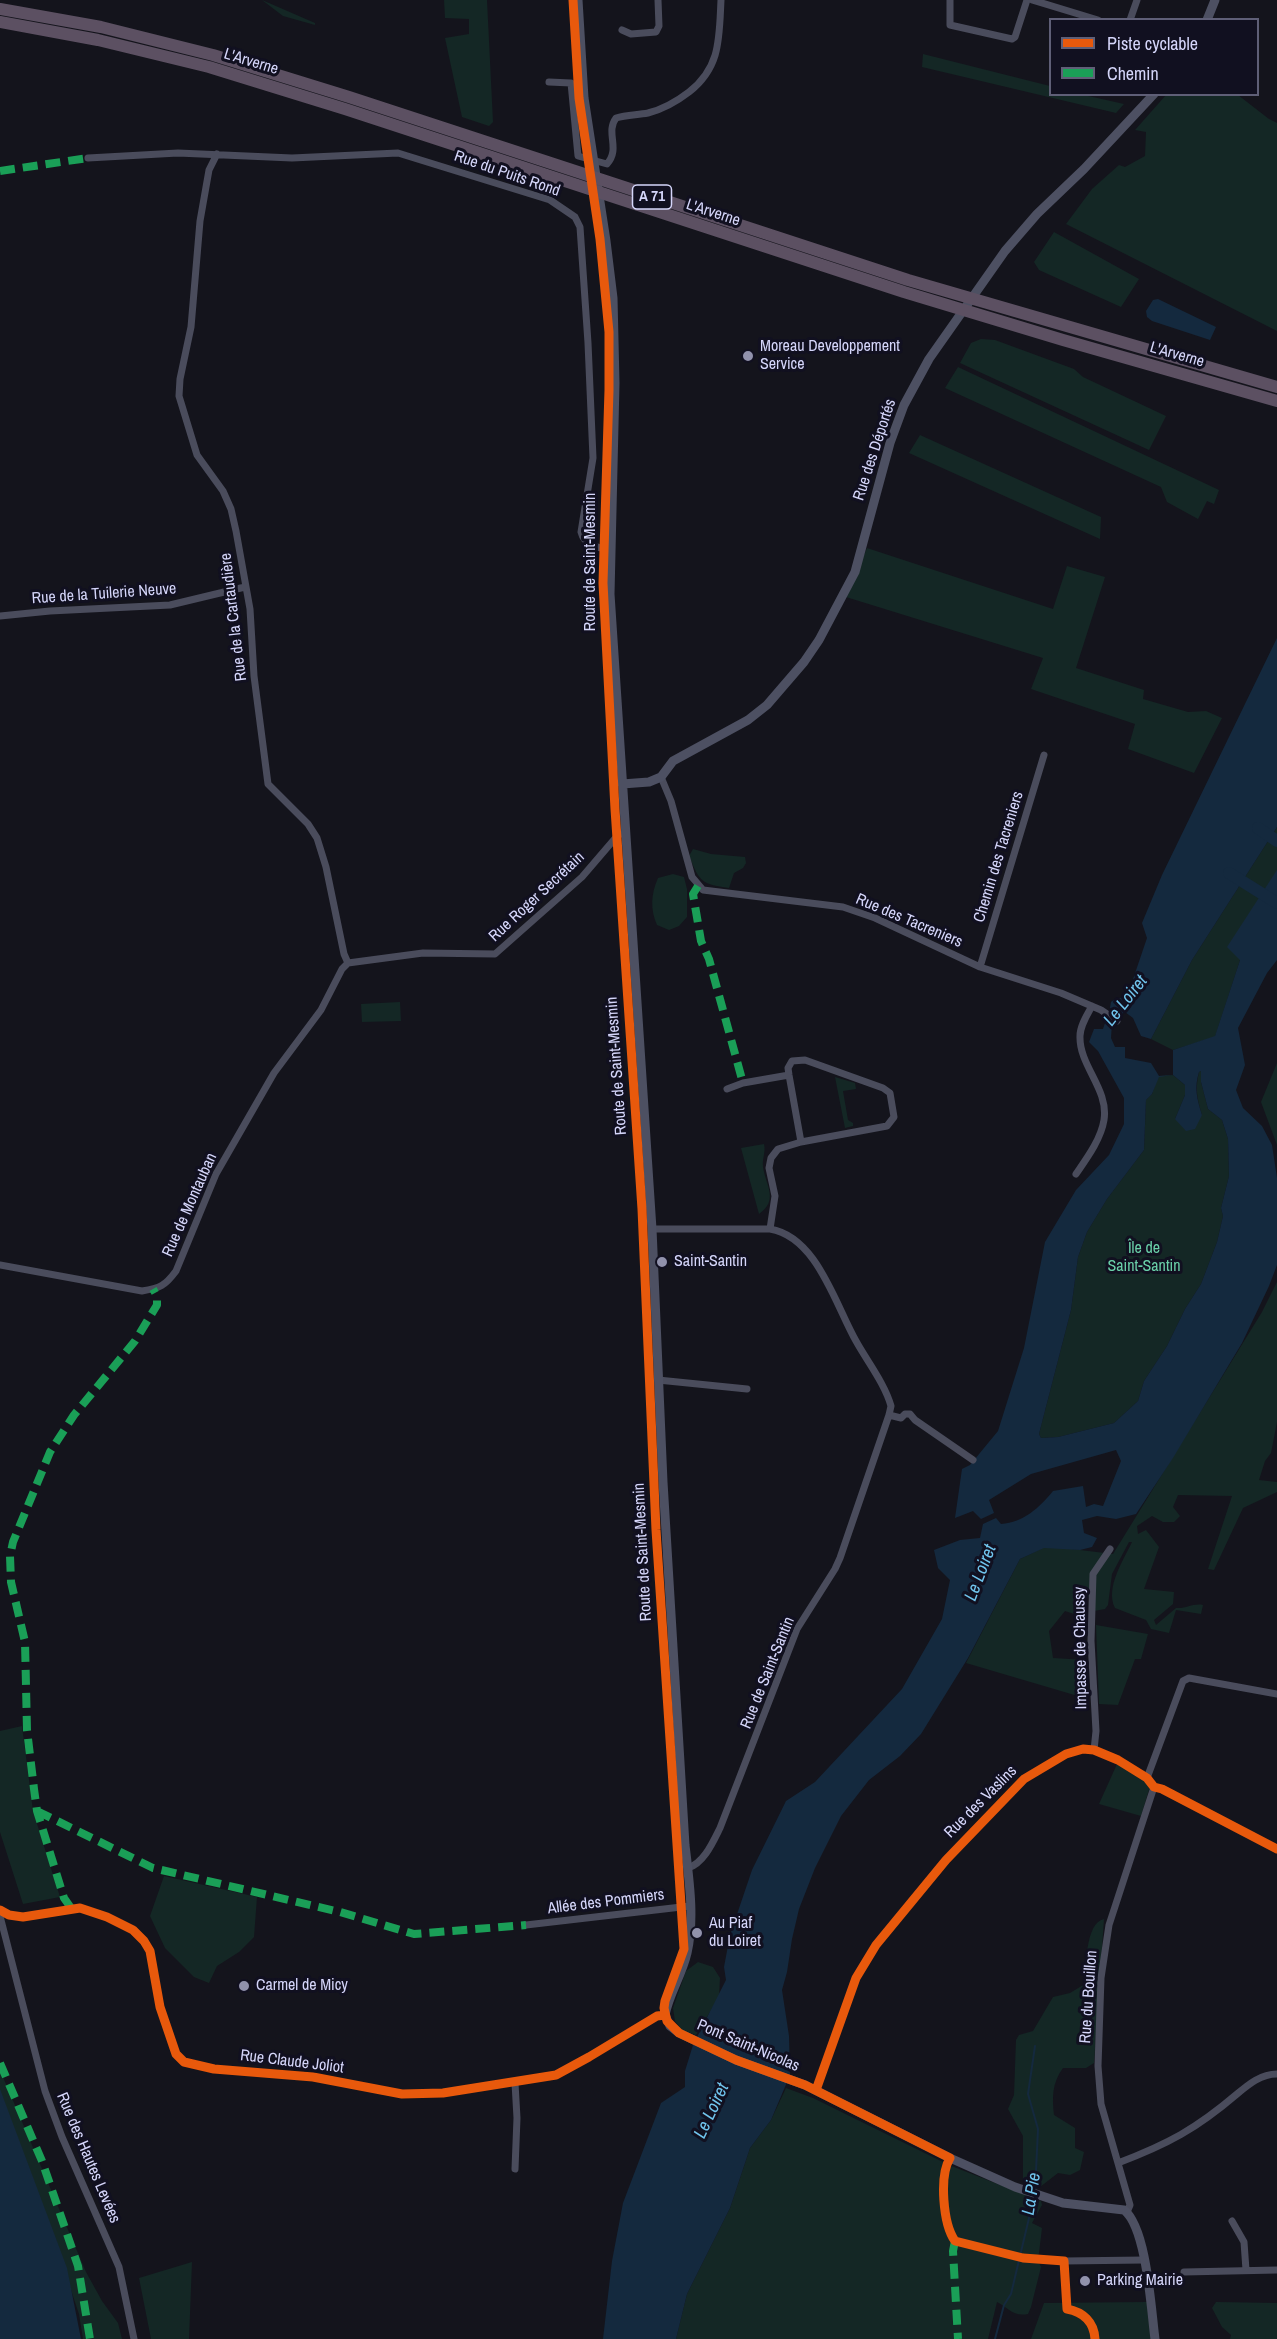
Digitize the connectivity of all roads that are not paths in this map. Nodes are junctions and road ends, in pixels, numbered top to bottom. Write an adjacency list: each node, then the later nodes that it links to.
1 (578, 0): 21 (main road, Route de Saint-Mesmin)
2 (658, 0): 14 (street)
3 (722, 0): 15 (street)
4 (950, 0): 5 (street)
5 (1027, 0)
6 (1032, 0): 10 (street)
7 (1137, 0): 11 (street)
8 (1215, 0): 12 (main road)
9 (0, 9): 19 (highway, L'Arverne / A 71)
10 (1091, 18)
11 (1131, 18)
12 (1208, 18)
13 (0, 22): 20 (highway, L'Arverne / A 71)
14 (622, 30)
15 (549, 82)
16 (1152, 96): 25 (main road, Rue des Déportés)
17 (217, 154): 18 (street); 21 (street, Rue du Puits Rond); 22 (street, Rue de la Cartaudière)
18 (88, 158)
19 (1277, 387)
20 (1277, 401)
21 (610, 548): 26 (main road, Route de Saint-Mesmin)
22 (245, 587): 23 (street, Rue de la Tuilerie Neuve); 28 (street, Rue de la Cartaudière)
23 (0, 616)
24 (1044, 755): 29 (street, Chemin des Tacreniers)
25 (661, 777): 26 (main road); 29 (street, Rue des Tacreniers)
26 (622, 784): 27 (main road, Route de Saint-Mesmin)
27 (625, 833): 28 (street, Rue Roger Secrétain); 36 (main road, Route de Saint-Mesmin)
28 (348, 963): 38 (street, Rue de Montauban)
29 (980, 967): 30 (street, Rue des Tacreniers)
30 (1092, 1006): 31 (street, Rue des Tacreniers); 35 (street)
31 (1117, 1021)
32 (789, 1075): 33 (street); 34 (street); 34 (street)
33 (727, 1089)
34 (801, 1142): 37 (street)
35 (1076, 1174)
36 (652, 1229): 37 (street); 39 (main road, Route de Saint-Mesmin)
37 (770, 1229): 41 (street)
38 (0, 1265)
39 (658, 1380): 40 (street); 49 (main road, Route de Saint-Mesmin)
40 (747, 1389)
41 (890, 1415): 42 (street); 49 (street, Rue de Saint-Santin)
42 (973, 1460)
43 (1110, 1549): 45 (street, Impasse de Chaussy)
44 (1277, 1694): 46 (street)
45 (1094, 1750): 46 (street); 57 (street, Rue des Vaslins)
46 (1147, 1778): 47 (street)
47 (1154, 1787): 48 (street); 58 (street, Rue du Bouillon)
48 (1277, 1849)
49 (688, 1868): 50 (main road)
50 (690, 1906): 53 (street, Allée des Pommiers); 54 (main road)
51 (0, 1910): 56 (street, Rue Claude Joliot)
52 (0, 1916): 67 (street, Rue des Hautes Levées)
53 (526, 1925)
54 (665, 2015): 56 (street, Rue Claude Joliot); 57 (main road, Pont Saint-Nicolas)
55 (1277, 2074): 58 (street)
56 (515, 2083): 59 (street)
57 (816, 2090): 60 (main road, Pont Saint-Nicolas)
58 (1118, 2163): 60 (street, Rue du Bouillon)
59 (515, 2169)
60 (1127, 2212): 62 (main road)
61 (1232, 2221): 64 (street)
62 (1144, 2260): 63 (street); 68 (main road)
63 (1064, 2261)
64 (1246, 2270): 65 (street); 66 (street)
65 (1277, 2270)
66 (1184, 2272)
67 (134, 2339)
68 (1155, 2339)

